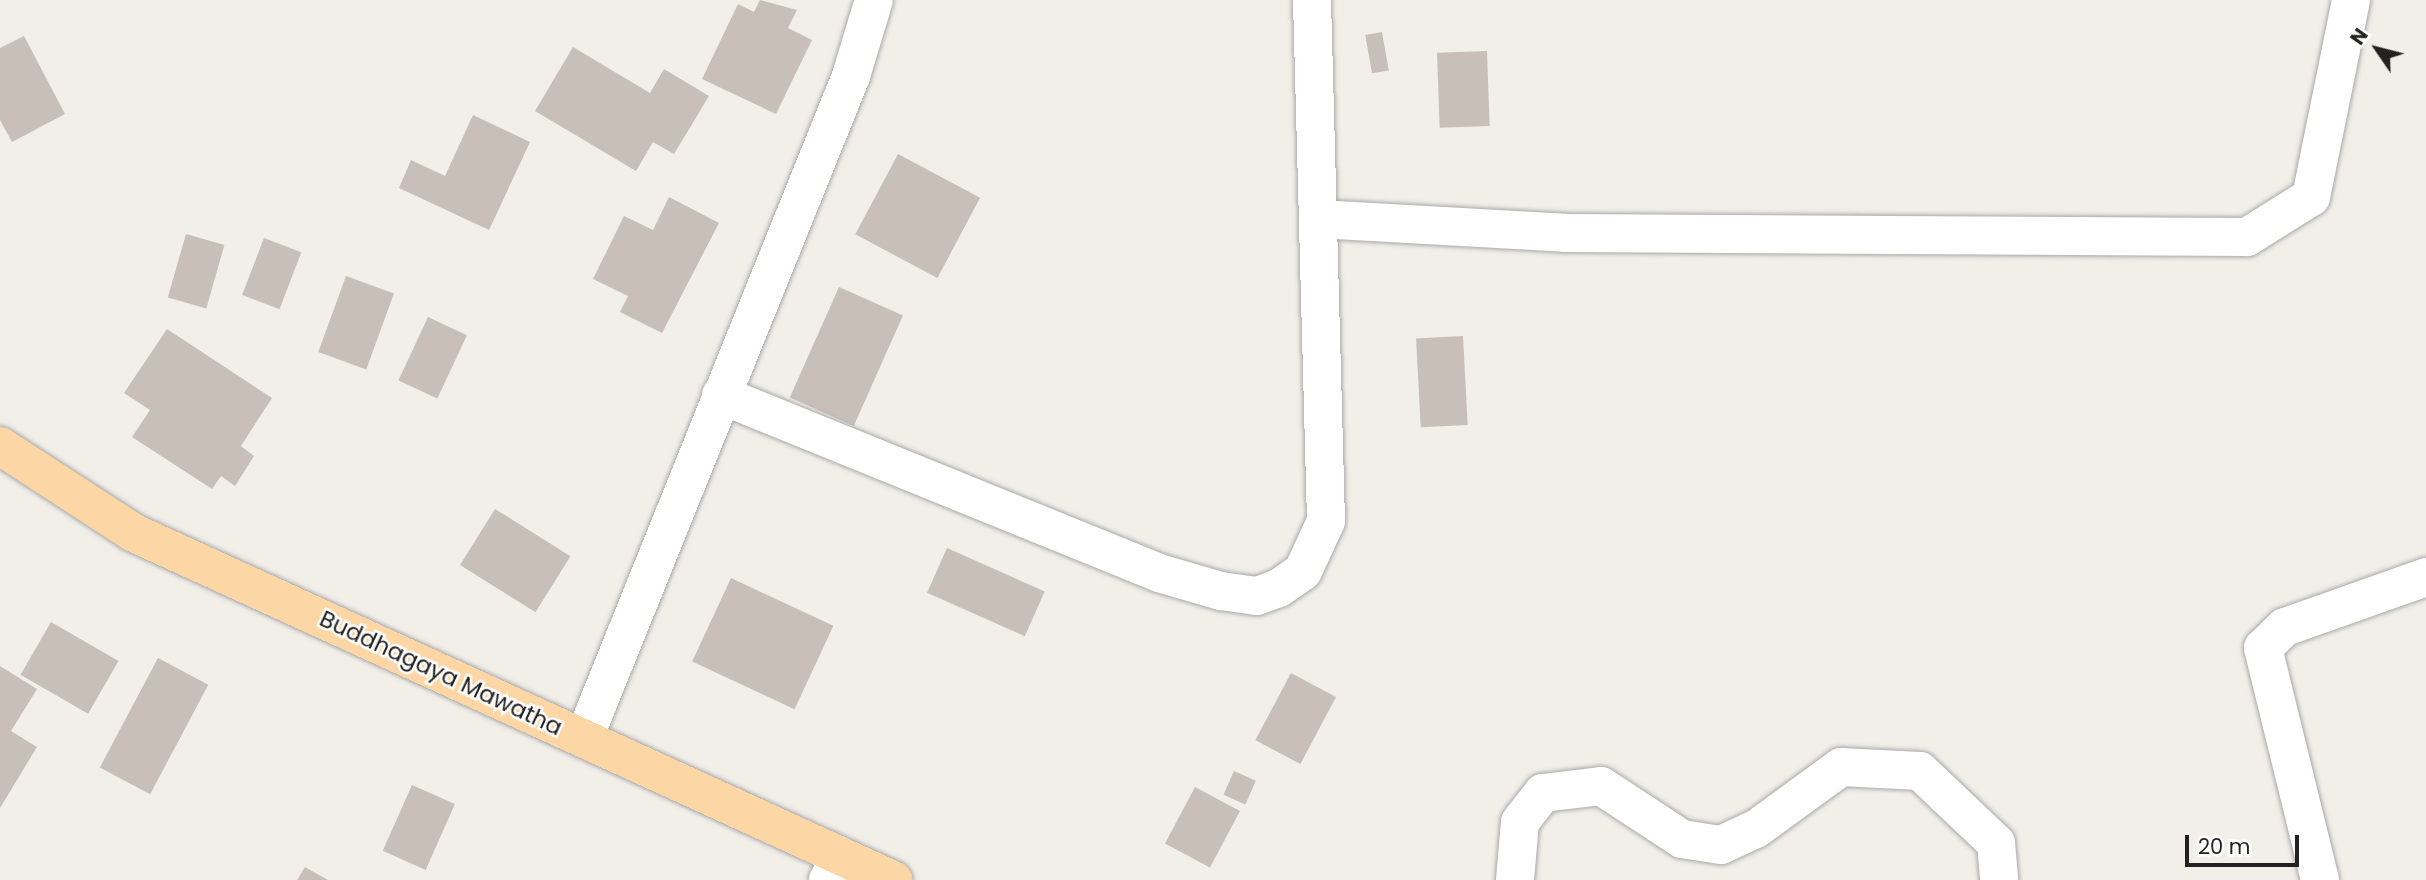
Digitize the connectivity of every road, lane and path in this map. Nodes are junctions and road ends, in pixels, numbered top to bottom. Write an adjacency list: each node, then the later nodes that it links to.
1 (874, 0): 5 (street)
2 (1312, 0): 4 (street)
3 (2350, 0): 4 (street)
4 (1318, 219): 5 (street)
5 (721, 395): 8 (street)
6 (0, 446): 8 (main road, Buddhagaya Mawatha)
7 (2426, 577): 13 (street)
8 (584, 738): 9 (main road, Buddhagaya Mawatha)
9 (834, 868): 10 (main road, Buddhagaya Mawatha)
10 (893, 880)
11 (1515, 880): 12 (street)
12 (2000, 880)
13 (2320, 880)

